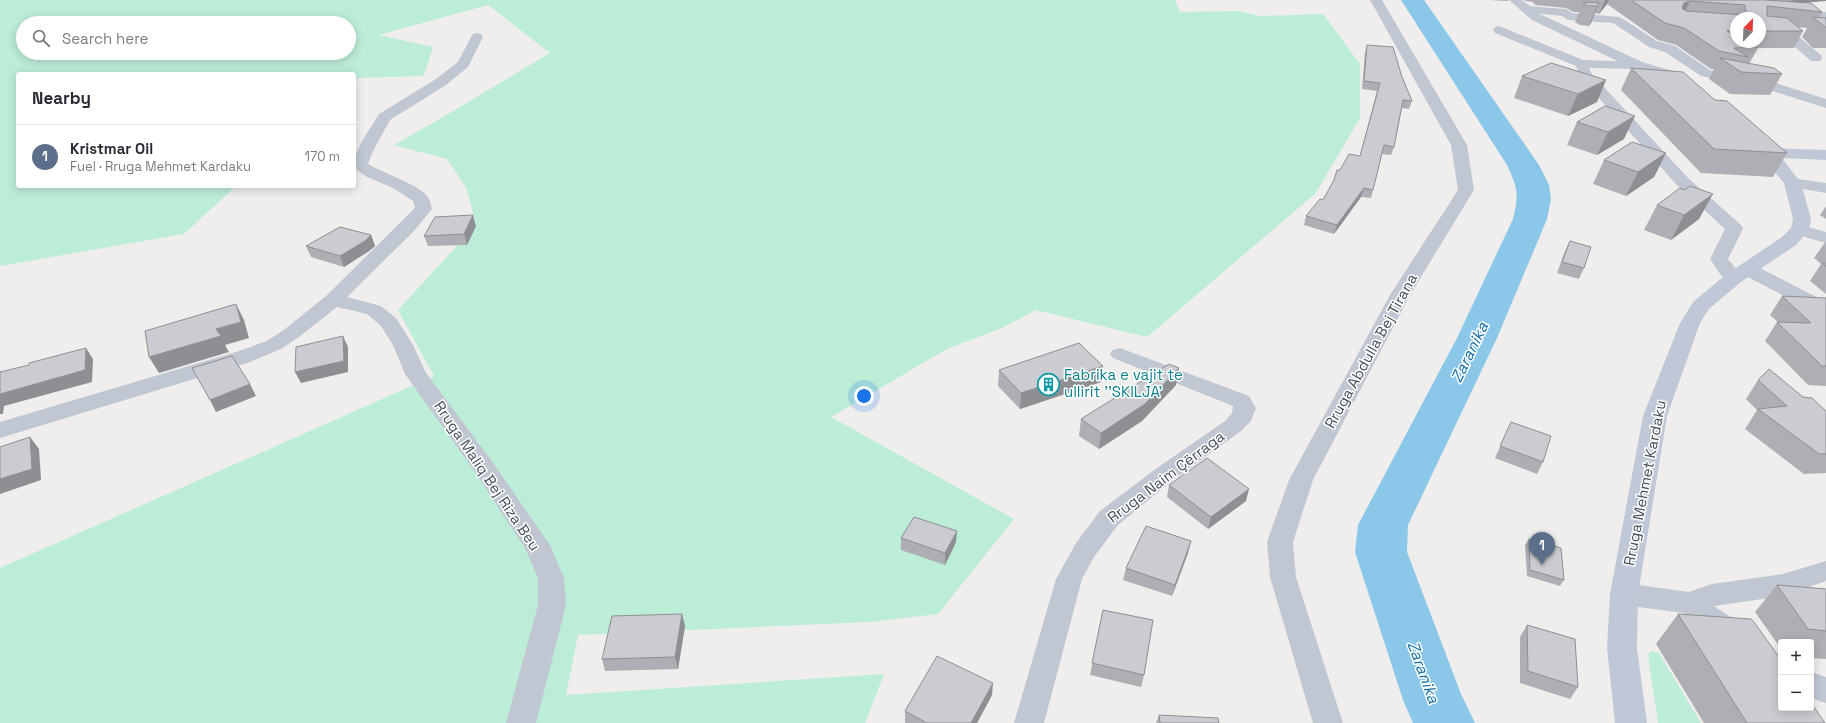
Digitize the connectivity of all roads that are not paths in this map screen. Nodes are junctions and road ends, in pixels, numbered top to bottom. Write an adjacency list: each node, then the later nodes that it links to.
1 (1376, 0): 35 (street, Rruga Abdulla Bej Tirana)
2 (1515, 0): 3 (street)
3 (1527, 10): 12 (street); 13 (street)
4 (1779, 13): 5 (street)
5 (1816, 23): 8 (street)
6 (1768, 28): 8 (street)
7 (1499, 30): 11 (street)
8 (1783, 30): 10 (street)
9 (477, 38): 23 (street)
10 (1816, 58)
11 (1581, 64): 12 (street); 22 (street)
12 (1637, 64): 14 (street)
13 (1706, 73): 14 (street); 16 (street)
14 (1671, 75): 15 (street)
15 (1698, 89)
16 (1826, 104)
17 (1826, 156): 18 (main road)
18 (1792, 183): 19 (street); 20 (main road)
19 (1826, 188)
20 (1800, 230): 21 (street); 22 (main road, Rruga Mehmet Kardaku)
21 (1826, 238)
22 (1740, 274): 24 (street); 28 (main road, Rruga Mehmet Kardaku)
23 (333, 300): 26 (street); 33 (street, Rruga Maliq Bej Riza Beu)
24 (1826, 310)
25 (1120, 354): 34 (street, Rruga Naim Çërraga)
26 (0, 430)
27 (1826, 571): 29 (street)
28 (1624, 594): 29 (street); 36 (main road, Rruga Mehmet Kardaku)
29 (1689, 603): 30 (street)
30 (1750, 650)
31 (1814, 686): 32 (street)
32 (1826, 690)
33 (521, 723)
34 (1029, 723)
35 (1328, 723)
36 (1631, 723)

